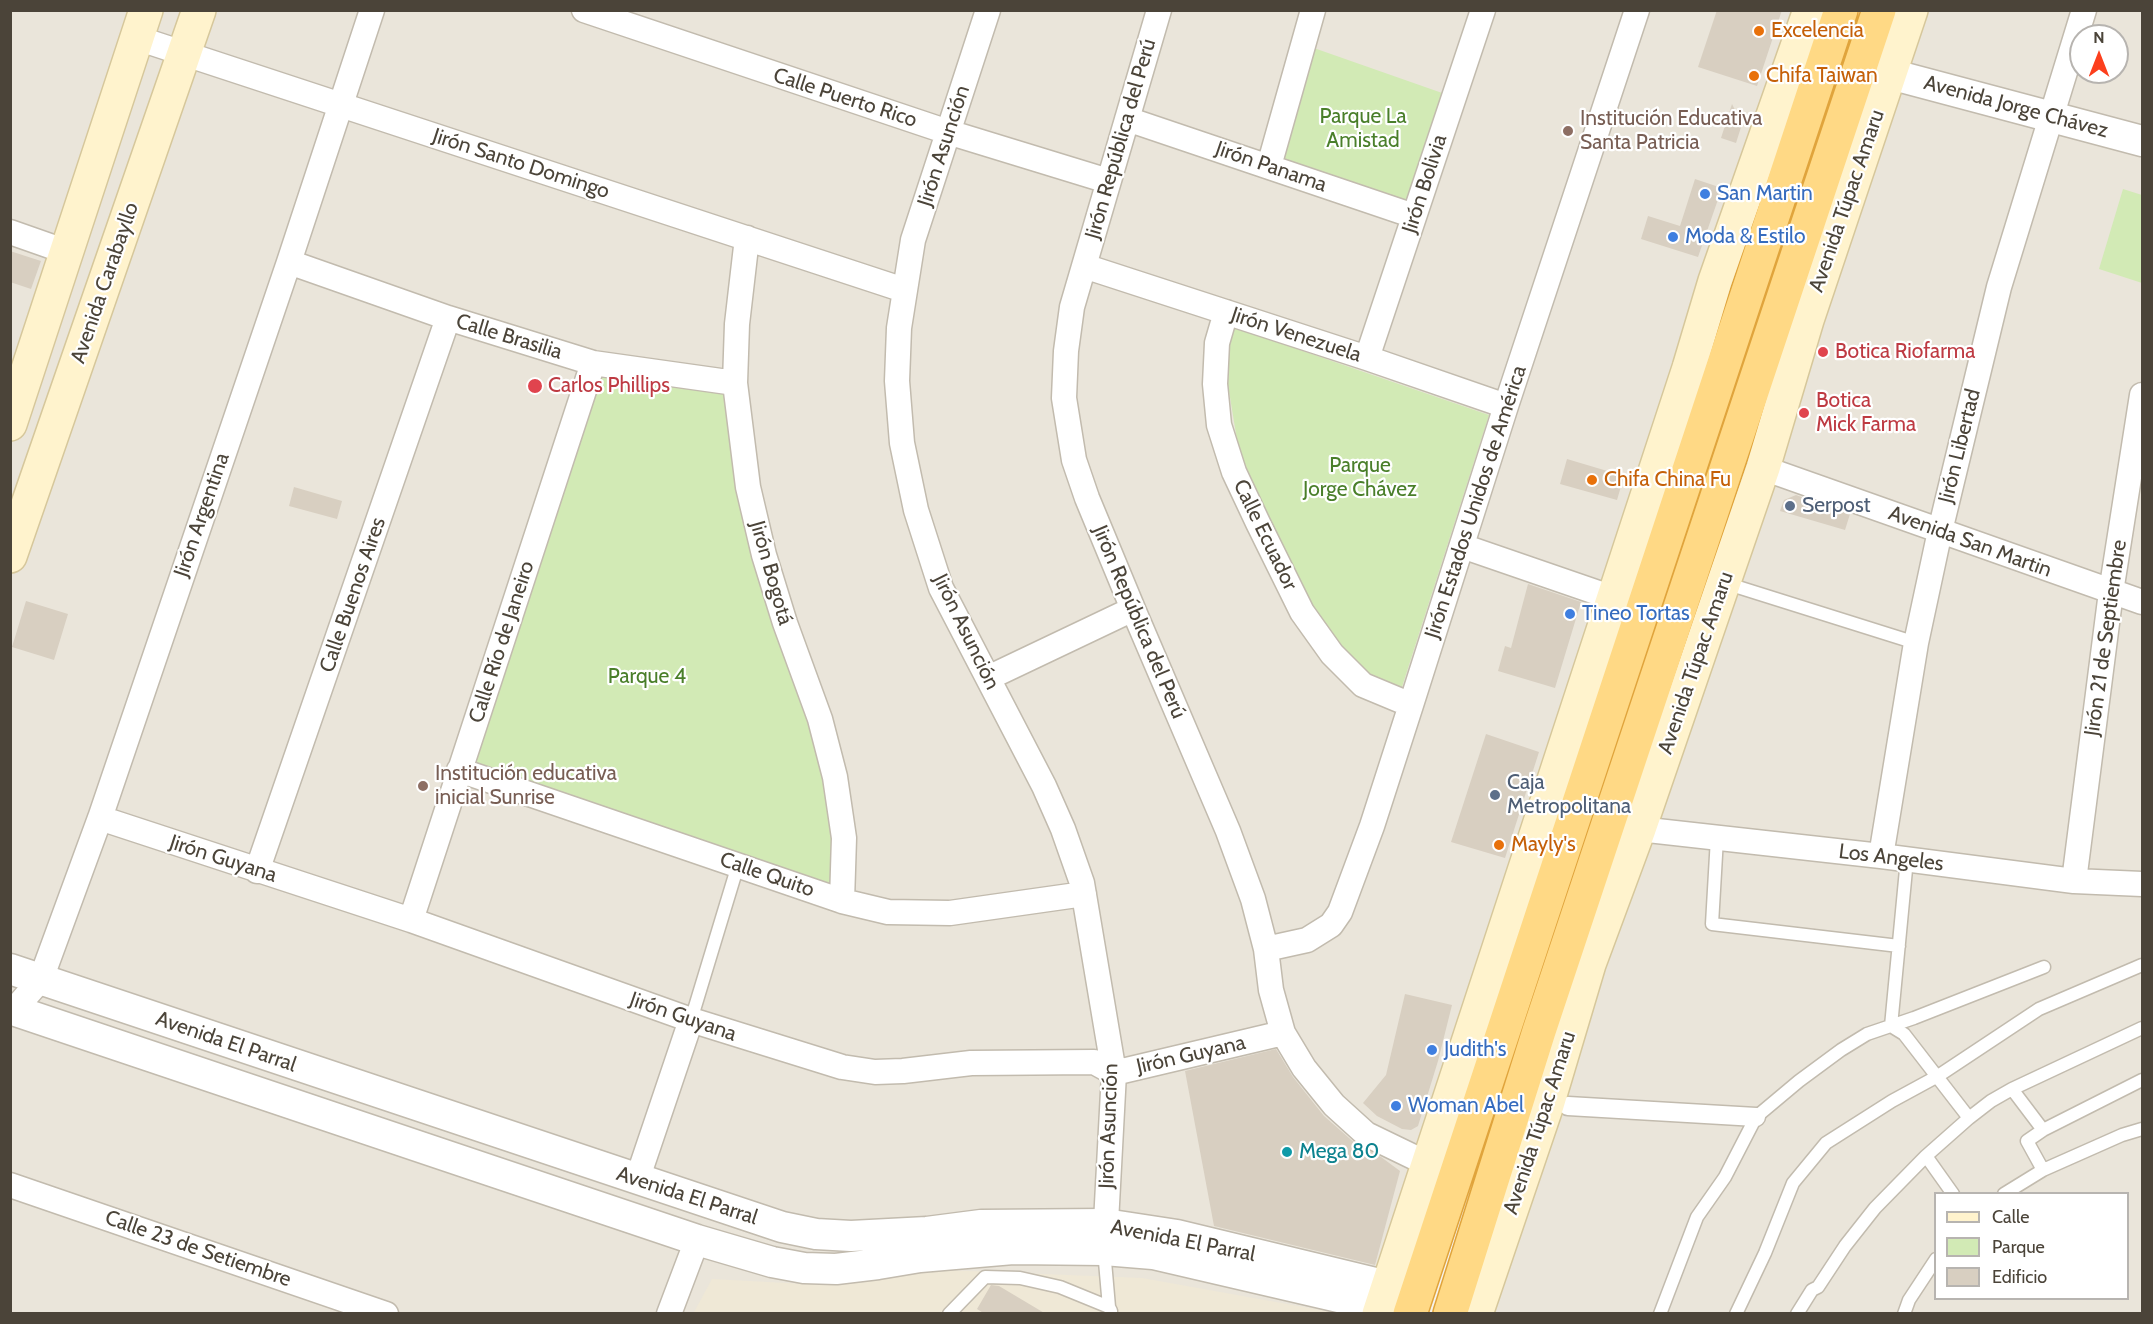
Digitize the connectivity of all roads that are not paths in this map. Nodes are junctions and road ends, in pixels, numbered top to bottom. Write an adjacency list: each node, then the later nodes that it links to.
1 (199, 10): 15 (main road, Avenida Carabayllo)
2 (372, 10): 17 (street, Jirón Argentina)
3 (584, 10): 20 (street, Calle Puerto Rico)
4 (988, 10): 20 (street, Jirón Asunción)
5 (1159, 10): 19 (street, Jirón República del Perú)
6 (1313, 10): 22 (street)
7 (1482, 10): 24 (street, Jirón Bolivia)
8 (1637, 10): 37 (street, Jirón Estados Unidos de América)
9 (1810, 10): 45 (main road)
10 (1841, 10): 94 (highway)
11 (1879, 10): 99 (highway, Avenida Túpac Amaru)
12 (1911, 10): 16 (main road, Avenida Túpac Amaru)
13 (2084, 10): 18 (street, Jirón Libertad)
14 (141, 24): 15 (street, Jirón Santo Domingo); 27 (main road)
15 (185, 53): 17 (street, Jirón Santo Domingo); 42 (main road, Avenida Carabayllo)
16 (1890, 74): 18 (street, Avenida Jorge Chávez); 39 (main road, Avenida Túpac Amaru)
17 (341, 104): 26 (street, Jirón Santo Domingo); 28 (street, Jirón Argentina)
18 (2052, 117): 21 (street, Avenida Jorge Chávez); 40 (street, Jirón Libertad)
19 (1127, 119): 22 (street, Jirón Panama); 23 (street, Jirón República del Perú)
20 (948, 132): 23 (street, Calle Puerto Rico); 30 (street, Jirón Asunción)
21 (2142, 141)
22 (1269, 166): 24 (street, Jirón Panama)
23 (1108, 181): 29 (street, Jirón República del Perú)
24 (1414, 216): 33 (street, Jirón Bolivia)
25 (10, 232): 27 (street)
26 (747, 238): 30 (street, Jirón Santo Domingo); 35 (street, Jirón Bogotá)
27 (67, 252): 38 (main road)
28 (289, 262): 32 (street, Calle Brasilia); 52 (street, Jirón Argentina)
29 (1084, 266): 31 (street, Jirón Venezuela); 47 (street, Jirón República del Perú)
30 (904, 290): 49 (street, Jirón Asunción)
31 (1226, 312): 33 (street, Jirón Venezuela); 50 (street, Calle Ecuador)
32 (448, 318): 34 (street, Calle Brasilia); 58 (street, Calle Buenos Aires)
33 (1367, 358): 37 (street, Jirón Venezuela)
34 (593, 363): 35 (street, Calle Brasilia); 51 (street, Calle Río de Janeiro)
35 (735, 383): 62 (street, Jirón Bogotá)
36 (2142, 395): 44 (street, Jirón 21 de Septiembre)
37 (1506, 406): 41 (street, Jirón Estados Unidos de América)
38 (10, 424)
39 (1764, 468): 40 (street, Avenida San Martin); 43 (main road, Avenida Túpac Amaru)
40 (1940, 531): 44 (street, Avenida San Martin); 48 (street, Jirón Libertad)
41 (1462, 546): 45 (street); 50 (street, Jirón Estados Unidos de América)
42 (10, 556)
43 (1724, 582): 48 (lane); 53 (main road, Avenida Túpac Amaru)
44 (2111, 592): 46 (street, Avenida San Martin); 59 (street, Jirón 21 de Septiembre)
45 (1613, 598): 85 (main road)
46 (2142, 602)
47 (1132, 609): 49 (street); 65 (street, Jirón República del Perú)
48 (1916, 643): 55 (street, Jirón Libertad)
49 (988, 678): 61 (street, Jirón Asunción)
50 (1412, 705): 65 (street, Jirón Estados Unidos de América)
51 (459, 770): 57 (street, Calle Quito); 63 (street, Calle Río de Janeiro)
52 (100, 818): 58 (street, Jirón Guyana); 69 (street, Jirón Argentina)
53 (1639, 829): 54 (street, Los Angeles); 100 (main road, Avenida Túpac Amaru)
54 (1717, 838): 55 (street, Los Angeles); 64 (lane)
55 (1881, 856): 56 (street, Los Angeles)
56 (1907, 859): 59 (street, Los Angeles); 64 (lane)
57 (738, 865): 62 (street, Calle Quito); 71 (lane)
58 (257, 871): 63 (street, Jirón Guyana)
59 (2074, 881): 60 (street, Los Angeles)
60 (2142, 884)
61 (1084, 894): 62 (street, Calle Quito); 75 (street, Jirón Asunción)
62 (842, 901)
63 (411, 920): 71 (street, Jirón Guyana)
64 (1899, 946): 72 (lane)
65 (1266, 949): 74 (street, Jirón República del Perú)
66 (2142, 965): 76 (lane)
67 (2044, 967): 72 (lane)
68 (10, 969): 69 (street, Avenida El Parral)
69 (41, 980): 70 (street, Jirón Argentina); 87 (street, Avenida El Parral)
70 (12, 1009): 92 (street, Avenida El Parral)
71 (691, 1020): 75 (street, Jirón Guyana); 87 (street)
72 (1891, 1026): 76 (lane); 80 (lane)
73 (2142, 1028): 78 (lane)
74 (1283, 1033): 75 (street, Jirón Guyana); 85 (street, Jirón República del Perú)
75 (1114, 1073): 91 (street, Jirón Asunción)
76 (1938, 1076): 81 (lane); 102 (lane)
77 (2142, 1080): 83 (lane)
78 (2012, 1089): 81 (lane); 83 (lane)
79 (1568, 1106): 80 (street)
80 (1756, 1116): 101 (lane)
81 (1969, 1118): 84 (lane)
82 (2142, 1129): 86 (lane)
83 (2043, 1130): 86 (lane)
84 (1926, 1156): 89 (lane); 103 (lane)
85 (1428, 1164): 94 (main road)
86 (2043, 1170): 90 (lane)
87 (638, 1180): 91 (street, Avenida El Parral)
88 (10, 1185): 96 (street, Calle 23 de Setiembre)
89 (1952, 1192)
90 (2007, 1192)
91 (1105, 1237): 92 (street, Avenida El Parral); 94 (street, Avenida El Parral); 95 (lane)
92 (697, 1239): 97 (street)
93 (1934, 1261): 104 (lane)
94 (1389, 1305)
95 (1111, 1310): 98 (lane)
96 (386, 1314)
97 (669, 1314)
98 (949, 1314)
99 (1450, 1314)
100 (1476, 1314)
101 (1660, 1314)
102 (1737, 1314)
103 (1797, 1314)
104 (1904, 1314)

